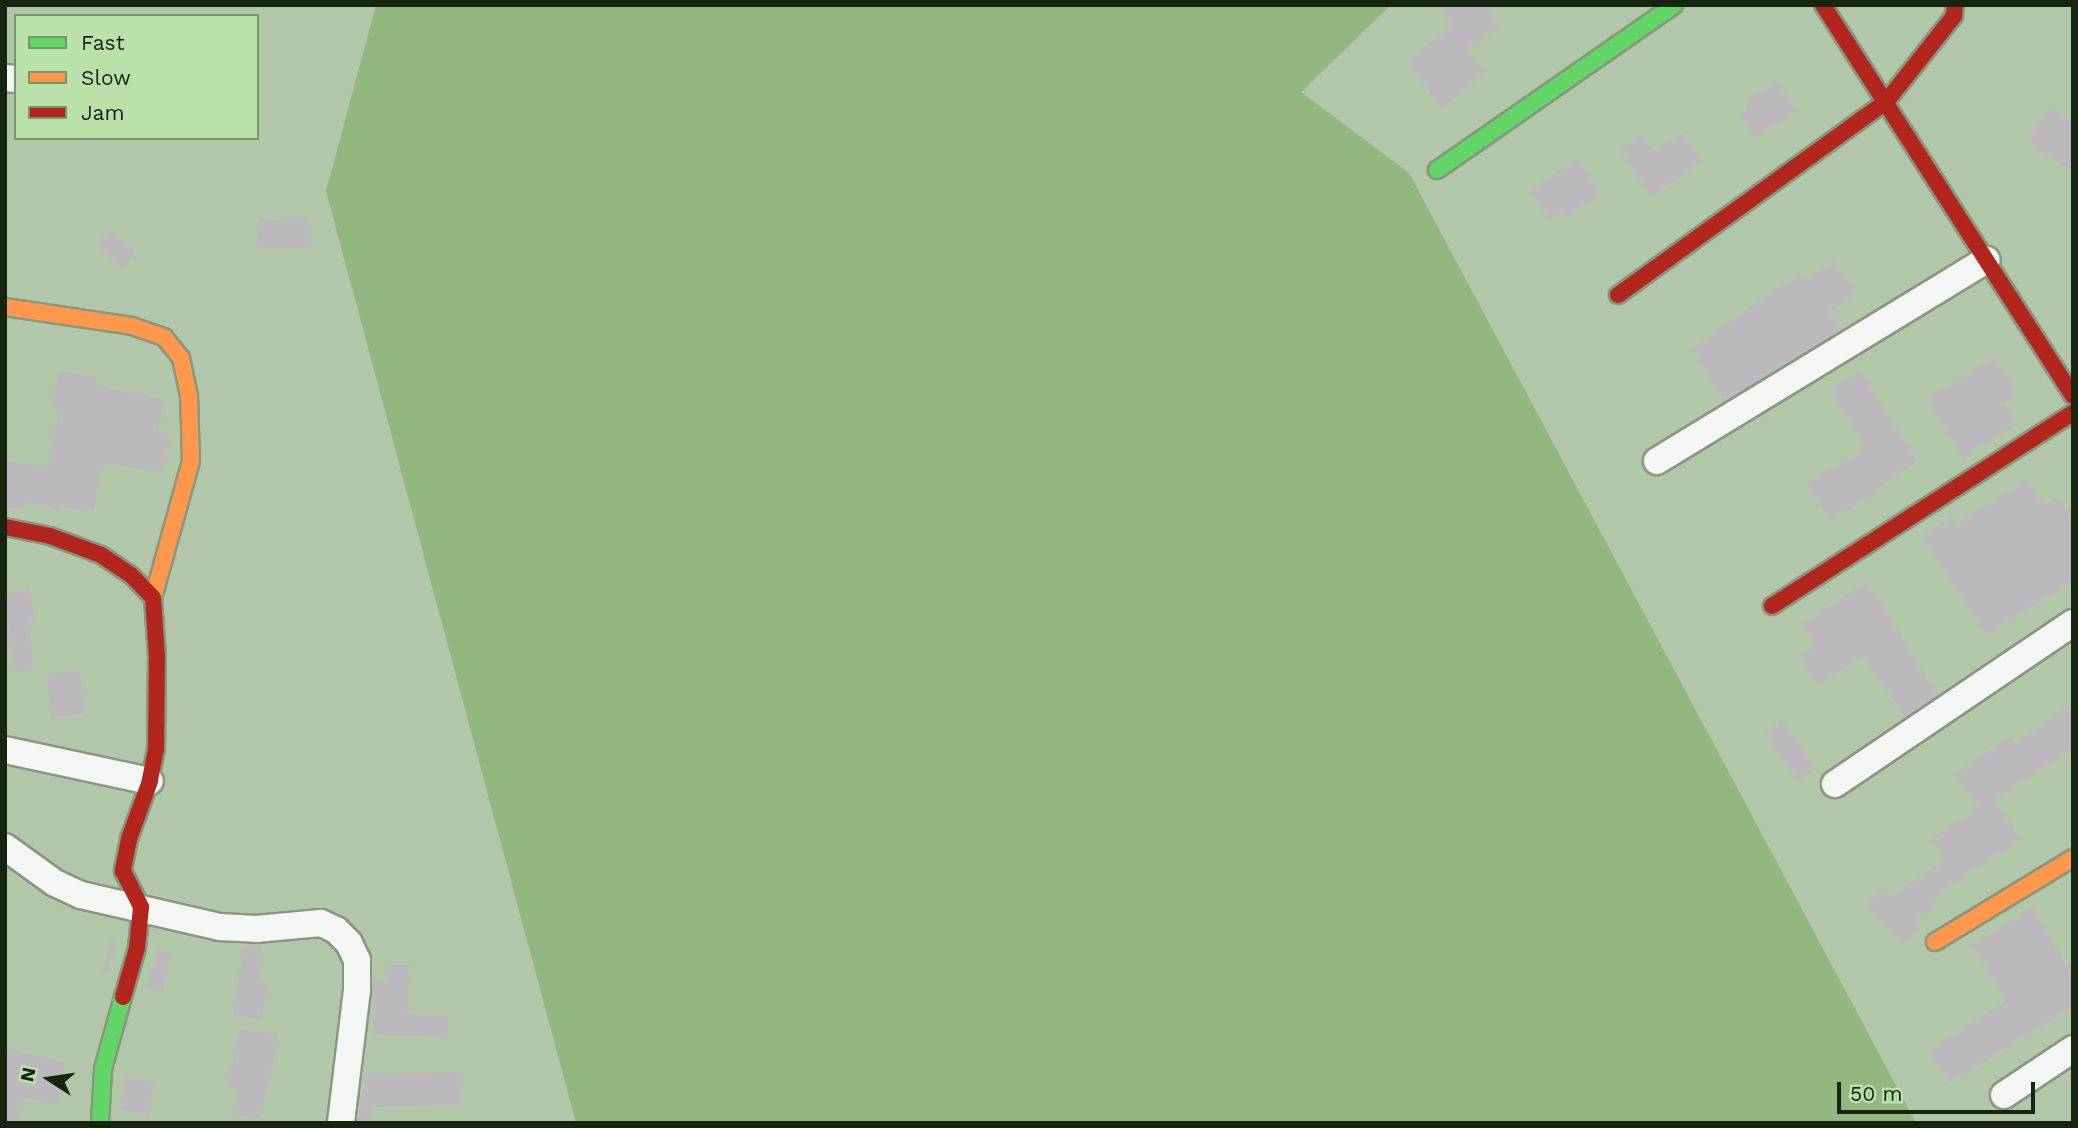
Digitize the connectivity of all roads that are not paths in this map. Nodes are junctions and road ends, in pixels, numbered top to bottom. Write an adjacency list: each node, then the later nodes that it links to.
1 (1674, 5): 5 (street)
2 (1823, 5): 4 (street)
3 (1955, 5): 4 (street)
4 (1886, 102): 6 (street); 7 (street)
5 (1437, 170)
6 (1986, 260): 9 (street); 11 (street)
7 (1618, 295)
8 (5, 307): 13 (street)
9 (2073, 396)
10 (2073, 413): 14 (street)
11 (1657, 461)
12 (5, 527): 13 (street)
13 (153, 598): 17 (street)
14 (1772, 606)
15 (2073, 623): 18 (street)
16 (5, 750): 17 (street)
17 (150, 781): 21 (street)
18 (1835, 784)
19 (5, 847): 21 (street)
20 (2073, 858): 22 (street)
21 (141, 907): 25 (street); 26 (street)
22 (1935, 942)
23 (2073, 1049): 24 (street)
24 (2004, 1095)
25 (100, 1123)
26 (341, 1123)

